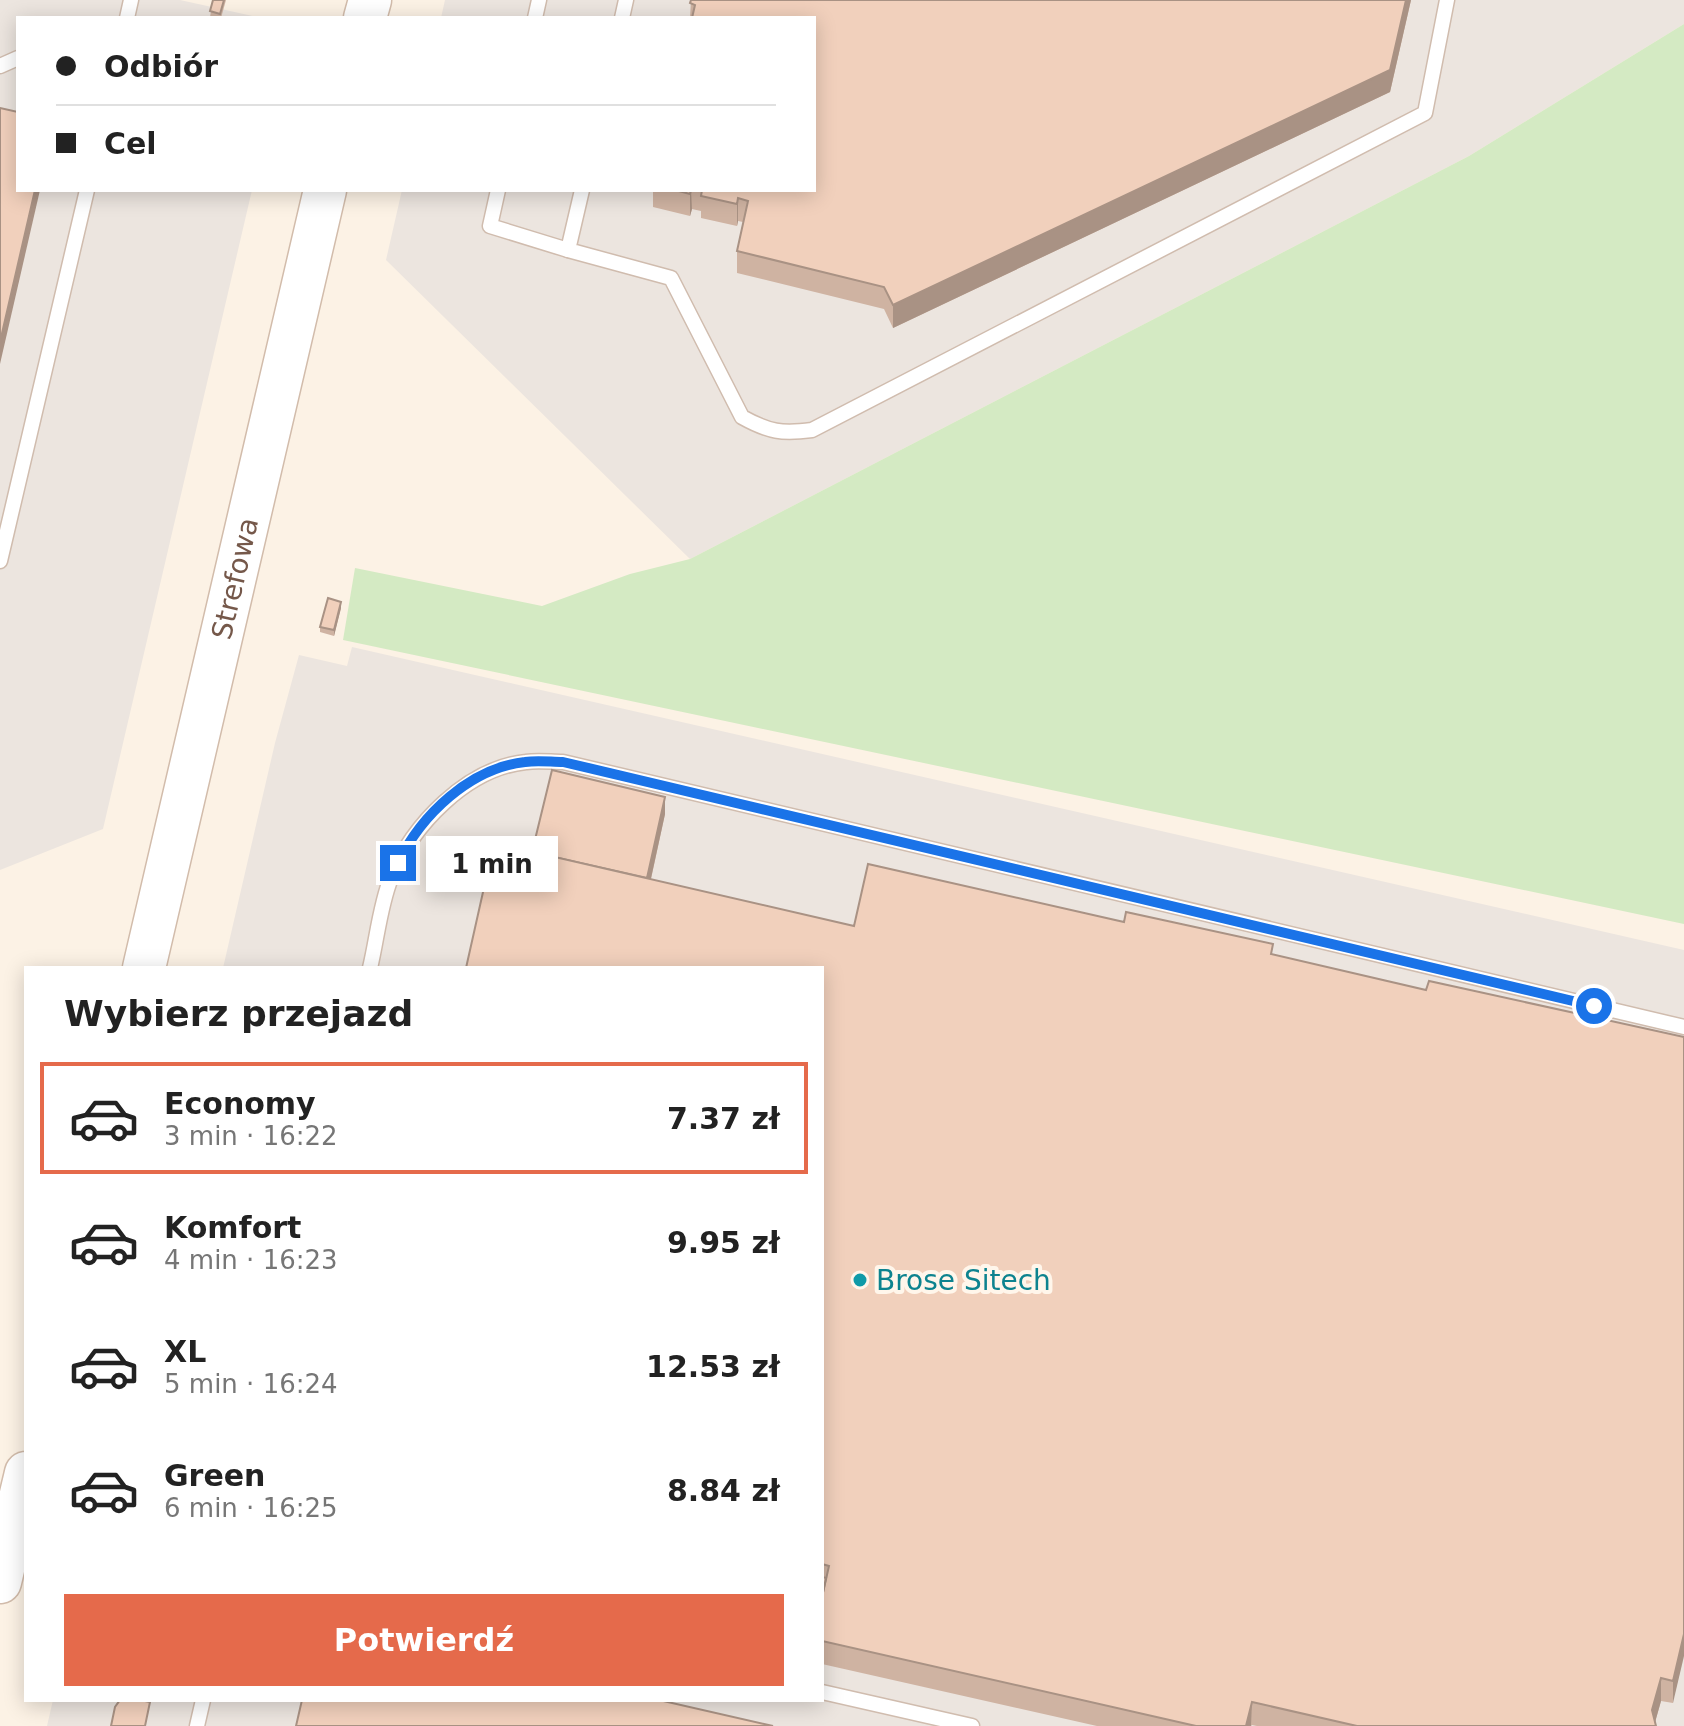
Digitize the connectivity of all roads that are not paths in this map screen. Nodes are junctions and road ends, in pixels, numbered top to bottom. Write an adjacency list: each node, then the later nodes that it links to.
1 (1447, 0): 6 (lane)
2 (87, 192): 7 (lane)
3 (325, 192): 8 (street, Strefowa)
4 (498, 192): 6 (lane)
5 (582, 192): 6 (lane)
6 (568, 250)
7 (0, 561)
8 (144, 966)
9 (370, 966): 10 (lane)
10 (1684, 1027)
11 (24, 1485): 12 (street)
12 (10, 1566)
13 (824, 1692): 16 (lane)
14 (203, 1702): 15 (lane)
15 (197, 1726)
16 (972, 1726)

